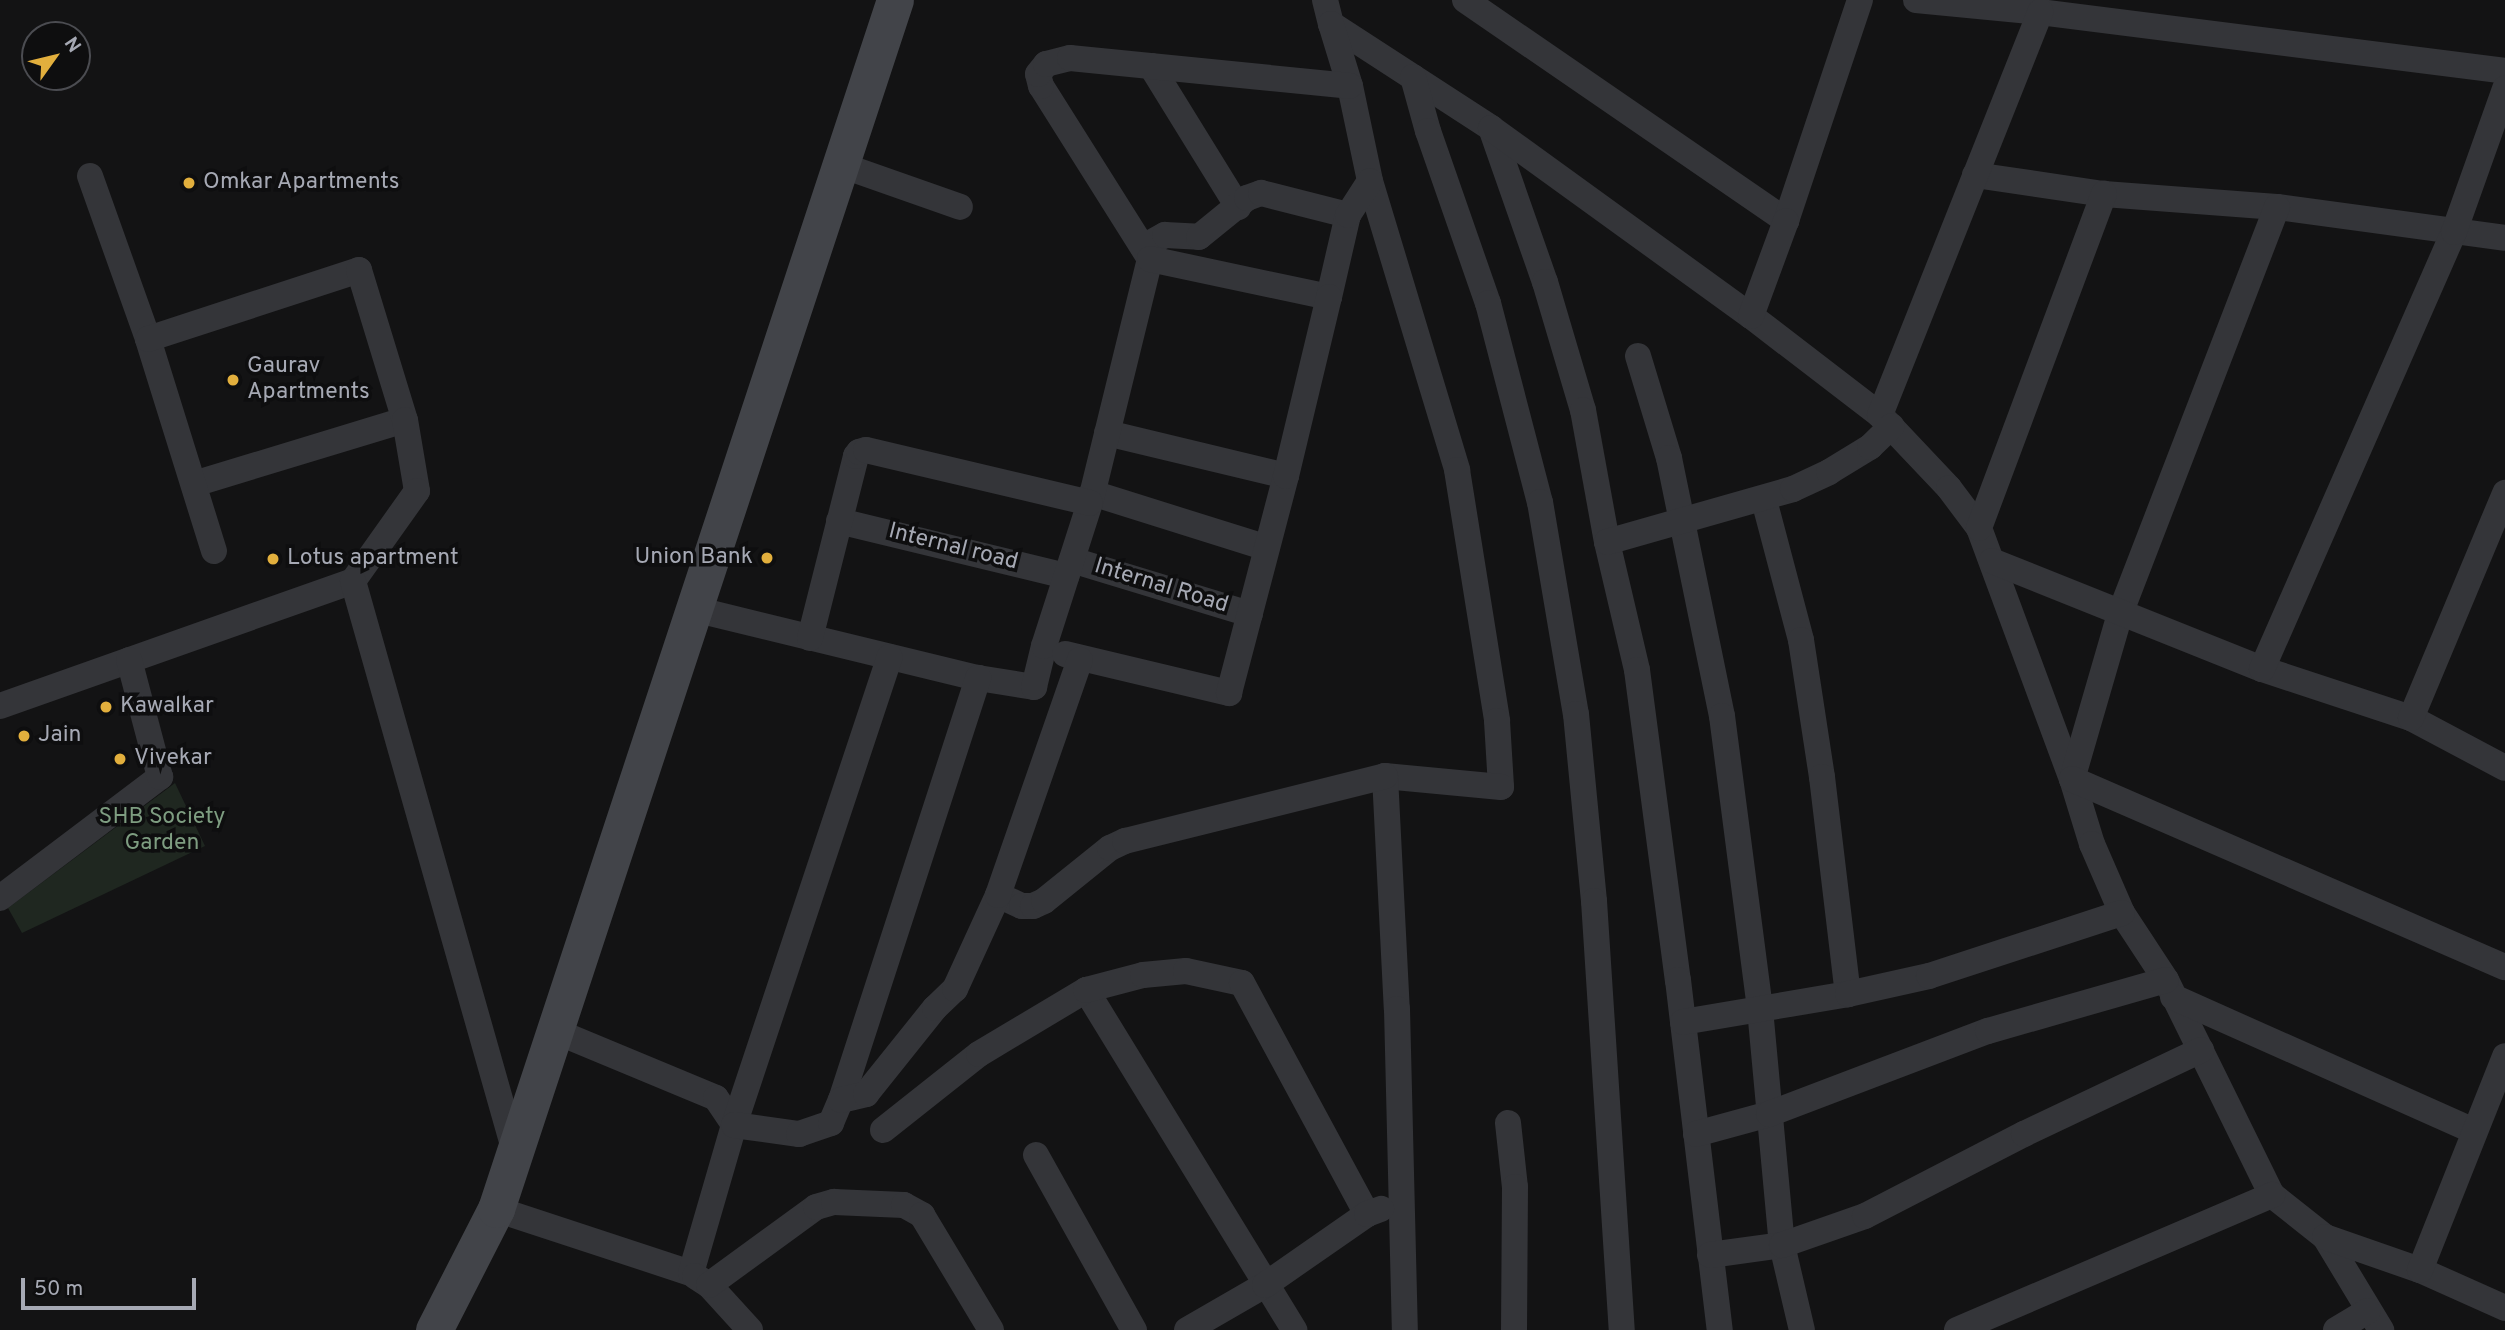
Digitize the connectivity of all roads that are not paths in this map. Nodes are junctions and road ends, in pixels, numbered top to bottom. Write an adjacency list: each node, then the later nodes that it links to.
1 (895, 0): 13 (street)
2 (1465, 0): 22 (street)
3 (1860, 0): 22 (street)
4 (1916, 0): 6 (street)
5 (1328, 12): 9 (street); 10 (street)
6 (2040, 12): 8 (street); 14 (street)
7 (1151, 66): 10 (street); 19 (street); 25 (street)
8 (2505, 71)
9 (1413, 77): 12 (street); 103 (street)
10 (1350, 86): 16 (street)
11 (2505, 89): 23 (street)
12 (1490, 128): 27 (street); 41 (street)
13 (841, 165): 18 (street); 47 (street)
14 (1975, 175): 17 (street); 31 (street)
15 (90, 176): 28 (street)
16 (1370, 181): 21 (street); 60 (street)
17 (2104, 194): 20 (street); 40 (street)
18 (960, 207)
19 (1238, 207): 21 (street); 25 (street)
20 (2277, 207): 23 (street); 49 (street)
21 (1348, 215): 26 (street)
22 (1786, 221): 27 (street)
23 (2455, 232): 24 (street); 55 (street)
24 (2505, 238)
25 (1146, 253): 26 (street); 32 (street)
26 (1329, 297): 33 (street)
27 (1751, 316): 31 (street)
28 (148, 339): 30 (street); 34 (street)
29 (1638, 356): 39 (street)
30 (405, 421): 34 (street); 46 (street)
31 (1886, 421): 37 (street); 40 (street)
32 (1107, 433): 33 (street); 36 (street)
33 (1286, 477): 42 (street)
34 (194, 484): 43 (street)
35 (2505, 493): 58 (street)
36 (1091, 498): 38 (street); 42 (street); 45 (street)
37 (1763, 500): 39 (street); 68 (street)
38 (839, 521): 45 (street, Internal road); 50 (street)
39 (1683, 521): 41 (street); 69 (street)
40 (1979, 528): 44 (street)
41 (1607, 542): 70 (street)
42 (1267, 548): 48 (street)
43 (214, 551)
44 (1992, 561): 49 (street); 61 (street)
45 (1069, 568): 48 (street, Internal Road); 51 (street)
46 (353, 581): 53 (street); 81 (street)
47 (694, 609): 50 (street); 71 (street)
48 (1250, 614): 54 (street)
49 (2120, 614): 55 (street); 61 (street)
50 (810, 638): 52 (street)
51 (1044, 646): 54 (street); 56 (street)
52 (890, 657): 56 (street); 77 (street)
53 (129, 660): 57 (street); 63 (street)
54 (1080, 660): 62 (street)
55 (2262, 669): 58 (street)
56 (978, 678): 74 (street)
57 (0, 706)
58 (2411, 718): 59 (street)
59 (2505, 768)
60 (1385, 776): 62 (street); 84 (street)
61 (2072, 779): 64 (street); 65 (street)
62 (998, 895): 74 (street)
63 (0, 898)
64 (2122, 912): 66 (street); 68 (street)
65 (2505, 967)
66 (2170, 988): 72 (street); 75 (street); 79 (street)
67 (1086, 990): 78 (street); 86 (street); 92 (street)
68 (1848, 994): 69 (street)
69 (1760, 1009): 70 (street); 75 (street)
70 (1683, 1022): 80 (street)
71 (555, 1031): 77 (street); 81 (street)
72 (2201, 1051): 83 (street); 88 (street)
73 (2505, 1056): 79 (street)
74 (841, 1100): 77 (street)
75 (1769, 1114): 80 (street); 88 (street)
76 (1508, 1123): 102 (street)
77 (734, 1125): 91 (street)
78 (883, 1130)
79 (2474, 1132): 90 (street)
80 (1696, 1134): 89 (street)
81 (515, 1152): 85 (street)
82 (1036, 1155): 98 (street)
83 (2272, 1195): 87 (street); 106 (street)
84 (1402, 1202): 86 (street); 101 (street)
85 (496, 1209): 91 (street); 95 (street)
86 (1367, 1214): 92 (street)
87 (2325, 1237): 90 (street); 94 (street)
88 (1782, 1245): 89 (street); 105 (street)
89 (1710, 1255): 104 (street)
90 (2420, 1270): 93 (street)
91 (700, 1279): 96 (street); 97 (street)
92 (1265, 1285): 99 (street); 100 (street)
93 (2505, 1308)
94 (2375, 1320): 107 (street)
95 (434, 1330)
96 (750, 1330)
97 (991, 1330)
98 (1134, 1330)
99 (1187, 1330)
100 (1294, 1330)
101 (1405, 1330)
102 (1514, 1330)
103 (1622, 1330)
104 (1720, 1330)
105 (1802, 1330)
106 (1957, 1330)
107 (2336, 1330)

